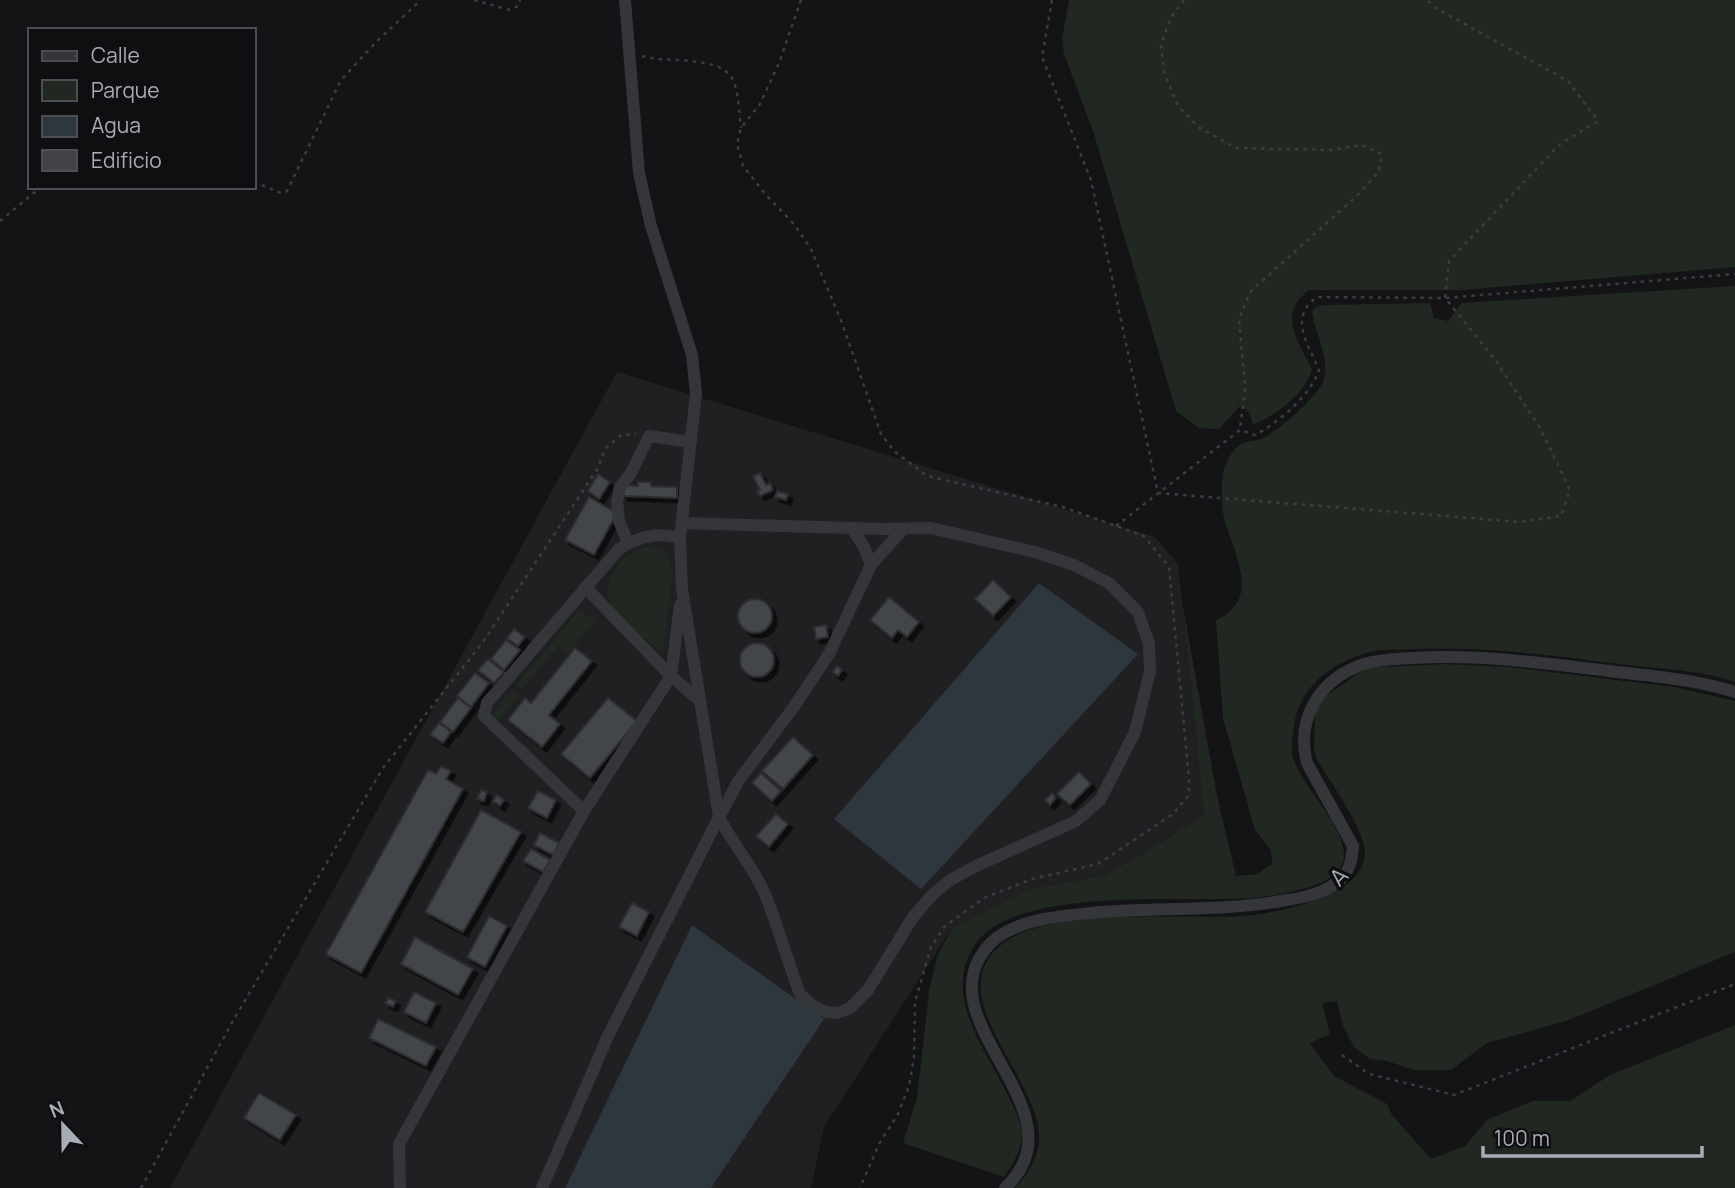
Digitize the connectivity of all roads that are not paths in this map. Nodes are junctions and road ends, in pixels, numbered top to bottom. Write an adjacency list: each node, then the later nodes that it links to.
1 (625, 0): 2 (street)
2 (691, 442): 3 (street); 7 (street)
3 (682, 523): 4 (street); 6 (street)
4 (852, 528): 5 (street); 8 (street)
5 (903, 529): 8 (street); 15 (street)
6 (680, 538): 7 (street); 10 (street)
7 (628, 543): 9 (street)
8 (872, 565): 15 (street)
9 (585, 587): 11 (street); 14 (street)
10 (682, 589): 11 (street); 13 (street)
11 (671, 676): 13 (street); 14 (street)
12 (1735, 692): 18 (street, A)
13 (701, 701): 15 (street)
14 (584, 811): 16 (street)
15 (719, 817): 17 (street)
16 (400, 1188)
17 (542, 1188)
18 (1005, 1188)

